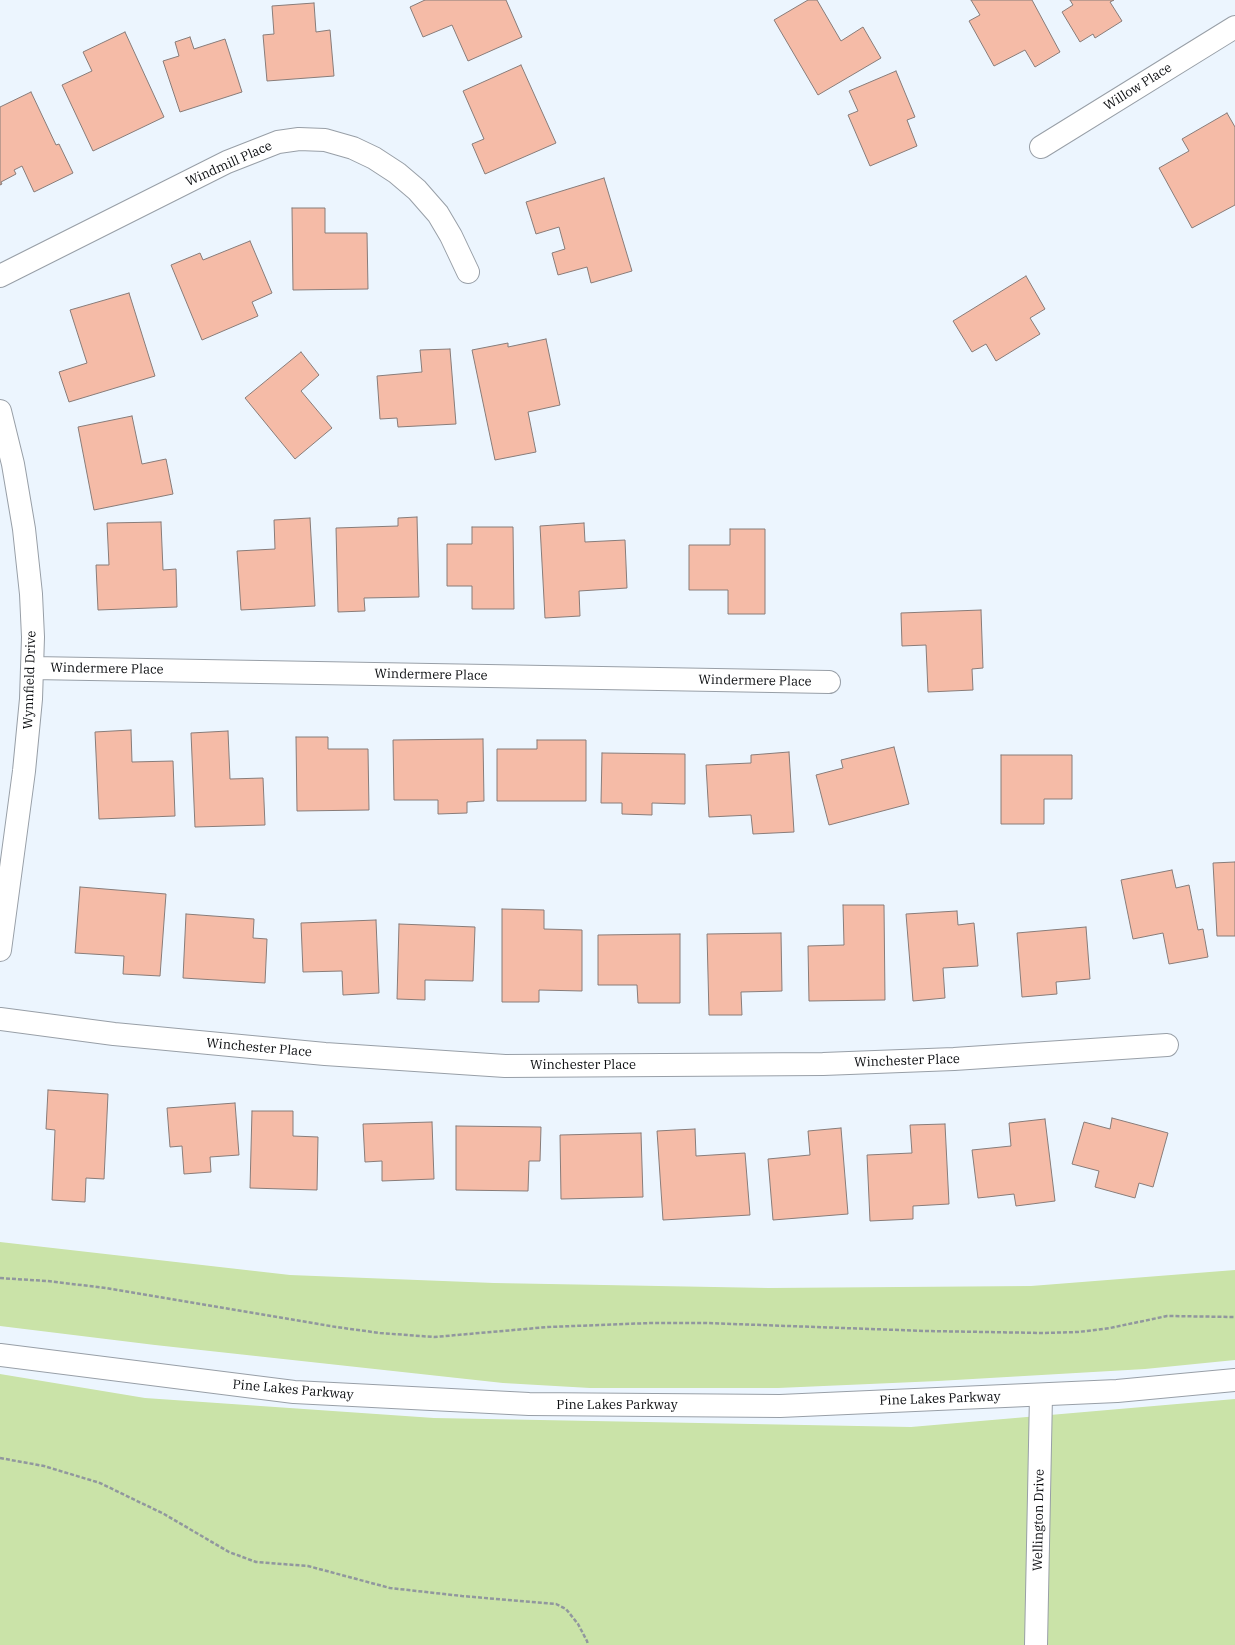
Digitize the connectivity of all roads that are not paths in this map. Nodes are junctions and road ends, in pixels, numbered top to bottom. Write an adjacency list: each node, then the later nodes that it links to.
1 (1235, 27): 2 (street, Willow Place)
2 (1041, 147)
3 (468, 272): 4 (street, Windmill Place)
4 (0, 276)
5 (0, 411): 6 (street, Wynnfield Drive)
6 (33, 668): 7 (street, Windermere Place); 8 (street, Wynnfield Drive)
7 (829, 682)
8 (0, 950)
9 (0, 1019): 10 (street, Winchester Place)
10 (1167, 1045)
11 (0, 1355): 13 (street, Pine Lakes Parkway)
12 (1235, 1380): 13 (street, Pine Lakes Parkway)
13 (1041, 1395): 14 (street, Wellington Drive)
14 (1036, 1645)

